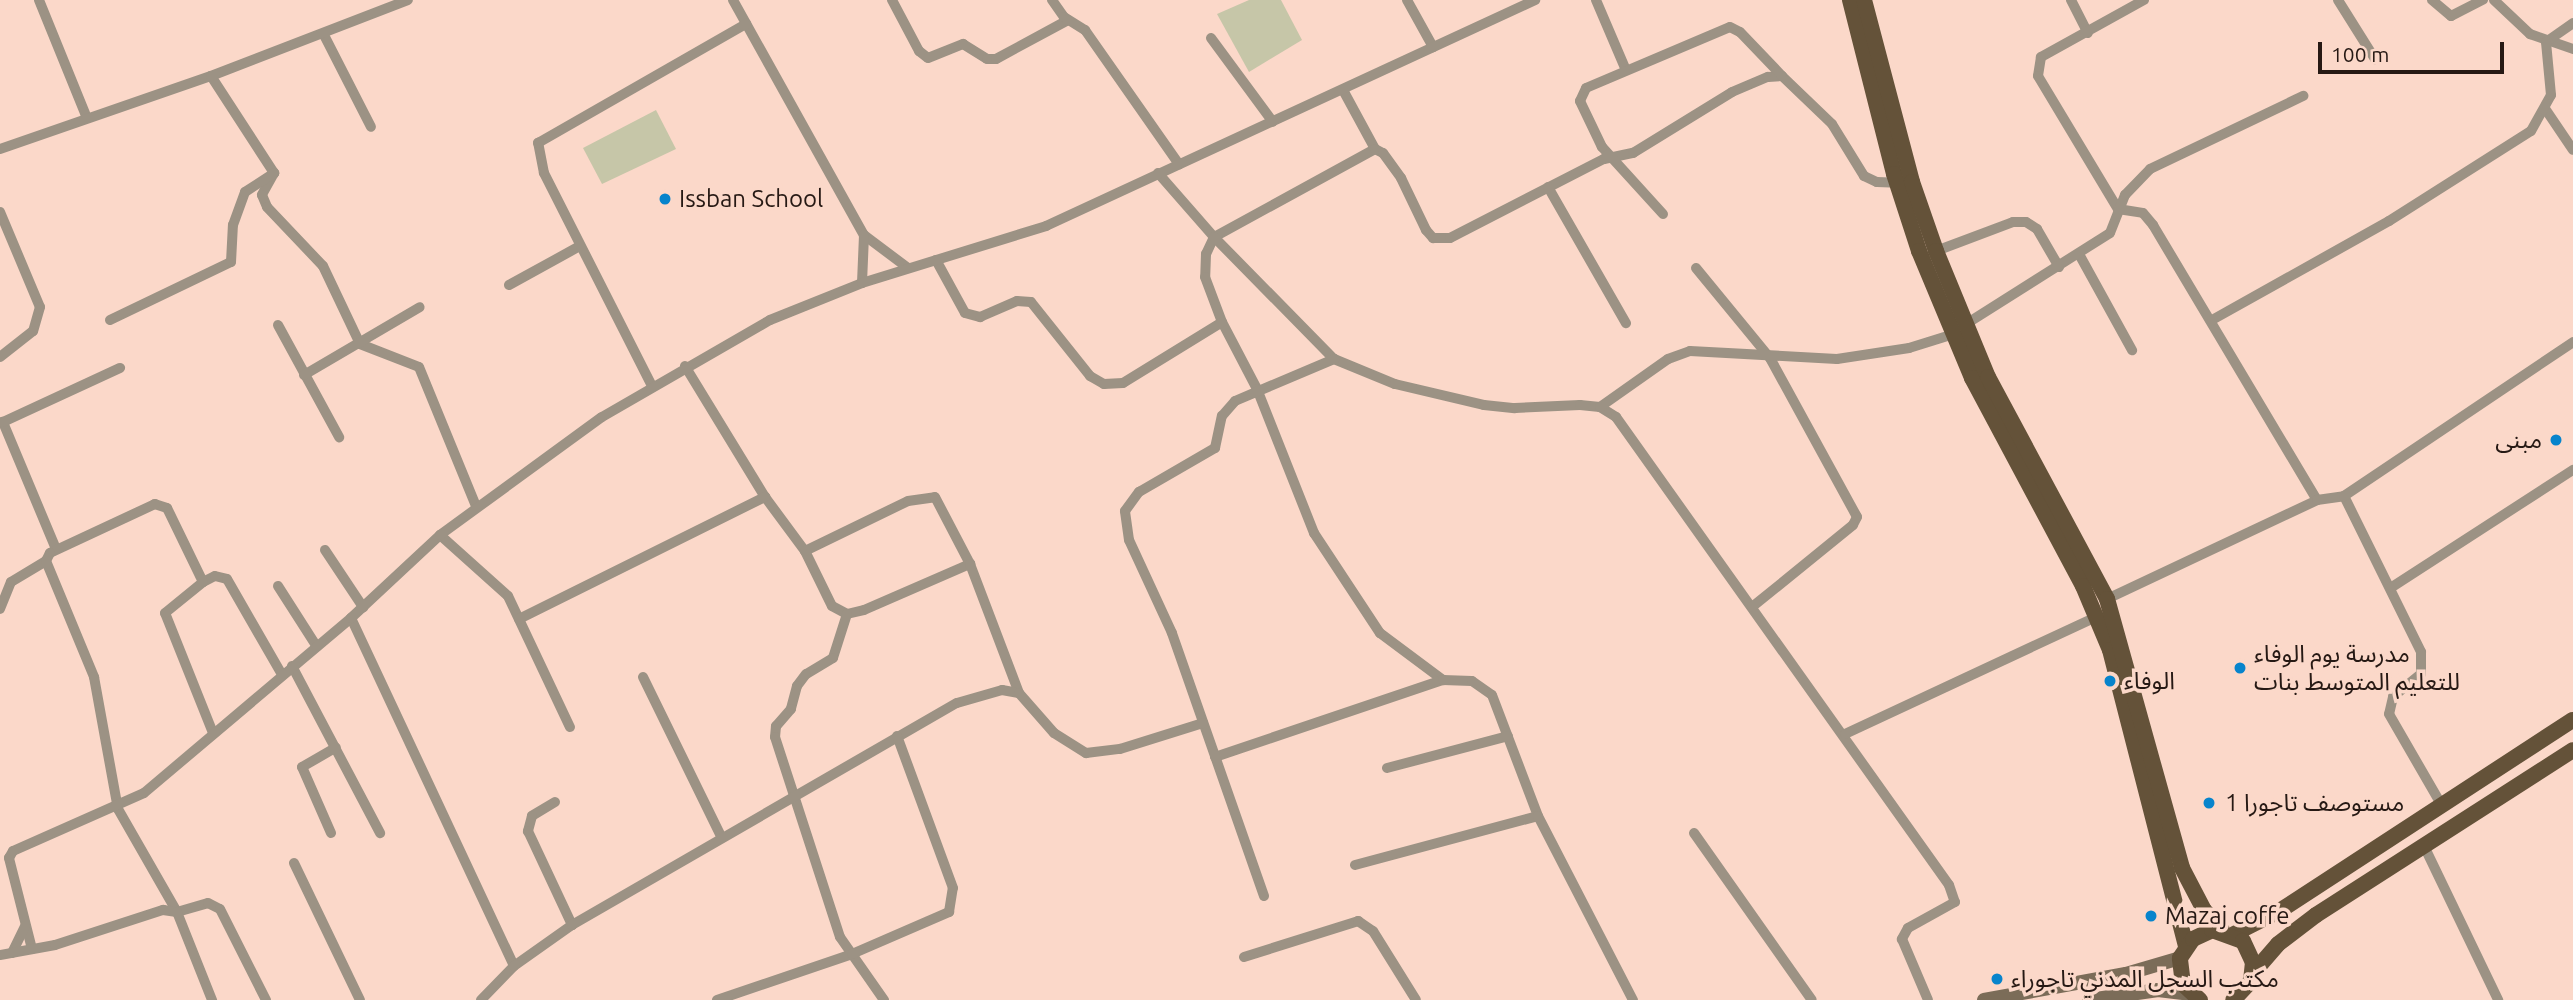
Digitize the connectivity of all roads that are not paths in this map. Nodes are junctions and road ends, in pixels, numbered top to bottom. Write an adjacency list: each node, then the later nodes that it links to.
1 (39, 0): 33 (street)
2 (408, 0): 21 (street)
3 (733, 0): 19 (street)
4 (892, 0): 17 (street)
5 (1052, 0): 17 (street)
6 (1407, 0): 24 (street)
7 (1535, 0): 24 (street)
8 (1596, 0): 27 (street)
9 (1850, 0): 43 (main road)
10 (1864, 0): 43 (main road)
11 (2071, 0): 20 (street)
12 (2144, 0): 20 (street)
13 (2338, 0): 26 (street)
14 (2432, 0): 15 (street)
15 (2483, 0)
16 (2494, 0): 23 (street)
17 (1068, 20): 40 (street)
18 (2573, 23): 23 (street)
19 (746, 24): 48 (street); 50 (street)
20 (2088, 33): 45 (street)
21 (324, 35): 28 (street); 35 (street)
22 (1211, 38): 34 (street)
23 (2546, 41): 25 (street); 32 (street)
24 (1433, 47): 30 (street)
25 (2573, 49)
26 (2375, 59)
27 (1625, 68): 29 (street); 39 (street)
28 (211, 76): 33 (street); 41 (street)
29 (1782, 76): 39 (street); 43 (street)
30 (1343, 90): 34 (street); 37 (street)
31 (2303, 96): 45 (street)
32 (2546, 110): 38 (street); 61 (street)
33 (87, 118): 36 (street)
34 (1273, 122): 40 (street)
35 (372, 127)
36 (0, 149)
37 (1375, 149): 44 (street); 49 (street)
38 (2573, 150)
39 (1611, 157): 44 (street); 47 (street)
40 (1179, 164): 42 (street)
41 (274, 173): 60 (street); 67 (street)
42 (1158, 173): 49 (street); 53 (street)
43 (1905, 183): 51 (main road); 65 (main road)
44 (1548, 187): 63 (street)
45 (2118, 209): 52 (street); 61 (street)
46 (0, 212): 69 (street)
47 (1663, 214)
48 (864, 235): 55 (street); 57 (street)
49 (1214, 237): 62 (street); 71 (street)
50 (580, 246): 58 (street); 75 (street)
51 (1936, 251): 54 (street); 65 (main road)
52 (2079, 254): 54 (street); 68 (street)
53 (936, 261): 55 (street); 62 (street)
54 (2059, 267): 65 (street)
55 (908, 268): 57 (street)
56 (1696, 268): 70 (street)
57 (862, 283): 72 (street)
58 (509, 285)
59 (420, 307): 67 (street)
60 (110, 320)
61 (2212, 320): 83 (street)
62 (1222, 322): 76 (street)
63 (1626, 323)
64 (278, 325): 74 (street)
65 (1960, 329): 70 (street); 94 (main road); 99 (main road)
66 (2573, 342): 81 (street)
67 (360, 344): 74 (street); 84 (street)
68 (2132, 350)
69 (0, 357)
70 (1770, 358): 77 (street); 96 (street)
71 (1334, 359): 76 (street); 77 (street)
72 (685, 366): 75 (street); 82 (street)
73 (120, 368): 78 (street)
74 (304, 375): 79 (street)
75 (652, 386): 84 (street)
76 (1257, 388): 106 (street); 109 (street)
77 (1600, 407): 96 (street)
78 (2, 417): 86 (street)
79 (339, 437)
80 (2573, 470): 93 (street)
81 (2344, 496): 83 (street); 93 (street)
82 (765, 497): 88 (street); 101 (street)
83 (2317, 500): 94 (street)
84 (476, 506): 85 (street)
85 (440, 535): 95 (street); 101 (street)
86 (56, 549): 89 (street); 91 (street)
87 (326, 550): 95 (street)
88 (805, 551): 90 (street); 98 (street)
89 (46, 561): 97 (street); 123 (street)
90 (970, 564): 98 (street); 107 (street)
91 (203, 582): 104 (street); 111 (street)
92 (278, 586): 102 (street)
93 (2392, 586): 122 (street)
94 (2107, 599): 119 (main road)
95 (363, 607): 100 (street)
96 (1752, 607): 112 (street)
97 (0, 609)
98 (847, 614): 120 (street)
99 (2096, 617): 112 (street); 119 (main road)
100 (351, 618): 102 (street); 142 (street)
101 (519, 619): 110 (street)
102 (317, 646): 103 (street)
103 (292, 666): 104 (street); 115 (street)
104 (281, 673): 111 (street)
105 (643, 677): 128 (street)
106 (1443, 680): 114 (street); 117 (street)
107 (1020, 693): 109 (street); 113 (street)
108 (2573, 720): 122 (main road)
109 (1203, 723): 117 (street)
110 (570, 727)
111 (213, 733): 123 (street)
112 (1845, 734): 154 (street)
113 (897, 736): 120 (street); 140 (street)
114 (1508, 736): 118 (street); 124 (street)
115 (336, 747): 125 (street); 127 (street)
116 (2573, 750): 129 (main road)
117 (1216, 757): 132 (street)
118 (1387, 768)
119 (2155, 793): 136 (main road); 138 (main road)
120 (792, 800): 128 (street); 140 (street)
121 (555, 802): 134 (street)
122 (2441, 804): 136 (main road)
123 (118, 808): 133 (street); 135 (street)
124 (1538, 816): 131 (street); 152 (street)
125 (331, 833)
126 (1694, 833): 153 (street)
127 (380, 834)
128 (722, 838): 134 (street)
129 (2425, 848): 143 (main road); 159 (street)
130 (294, 863): 147 (street)
131 (1355, 865)
132 (1264, 896)
133 (177, 912): 137 (street); 145 (street); 146 (street)
134 (572, 925): 142 (street)
135 (25, 926): 137 (street); 139 (street)
136 (2228, 932): 138 (main road); 143 (main road)
137 (32, 949): 139 (street)
138 (2183, 952): 144 (main road); 155 (main road)
139 (6, 954)
140 (852, 954): 149 (street); 150 (street)
141 (1244, 957): 151 (street)
142 (514, 967): 148 (street)
143 (2252, 977): 157 (main road); 158 (main road)
144 (2196, 997): 156 (main road)
145 (212, 1000)
146 (266, 1000)
147 (359, 1000)
148 (481, 1000)
149 (717, 1000)
150 (884, 1000)
151 (1416, 1000)
152 (1633, 1000)
153 (1812, 1000)
154 (1927, 1000)
155 (1984, 1000)
156 (2089, 1000)
157 (2233, 1000)
158 (2252, 1000)
159 (2498, 1000)

